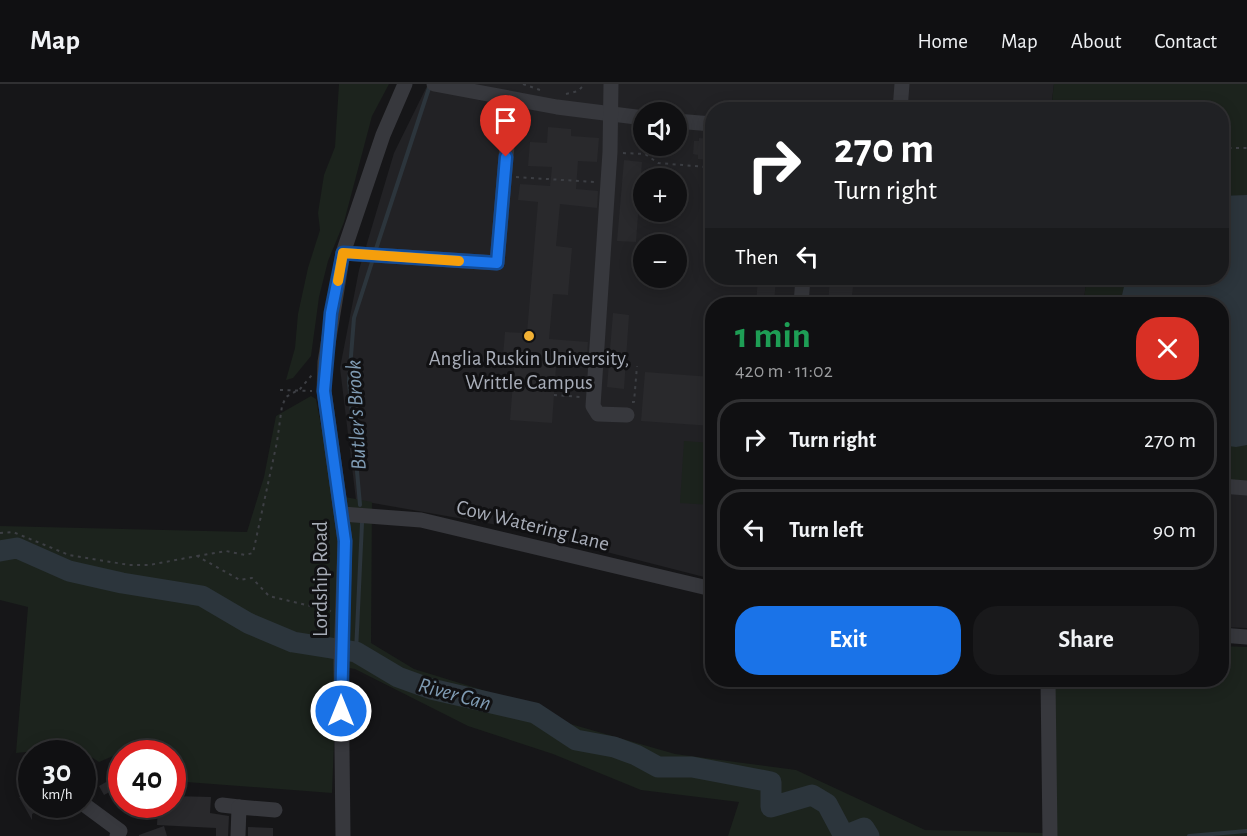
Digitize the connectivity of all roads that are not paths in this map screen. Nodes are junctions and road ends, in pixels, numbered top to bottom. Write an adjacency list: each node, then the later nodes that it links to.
1 (405, 84): 11 (street, Lordship Road)
2 (436, 84): 5 (street)
3 (611, 84): 7 (street)
4 (902, 84): 6 (street)
5 (511, 99): 7 (street); 11 (street)
6 (901, 102)
7 (609, 114): 8 (street); 12 (street)
8 (633, 117)
9 (687, 122): 10 (street)
10 (705, 123)
11 (343, 253): 15 (street, Lordship Road)
12 (627, 416)
13 (1229, 487): 14 (street)
14 (1247, 488)
15 (342, 514): 16 (street, Cow Watering Lane); 27 (street, Lordship Road)
16 (705, 587)
17 (1229, 636): 18 (street)
18 (1247, 637)
19 (1048, 687): 28 (street)
20 (222, 805): 21 (street)
21 (239, 807): 22 (street); 26 (street)
22 (275, 810)
23 (96, 815): 25 (street)
24 (120, 818): 25 (street)
25 (119, 834)
26 (238, 836)
27 (343, 836)
28 (1050, 836)

